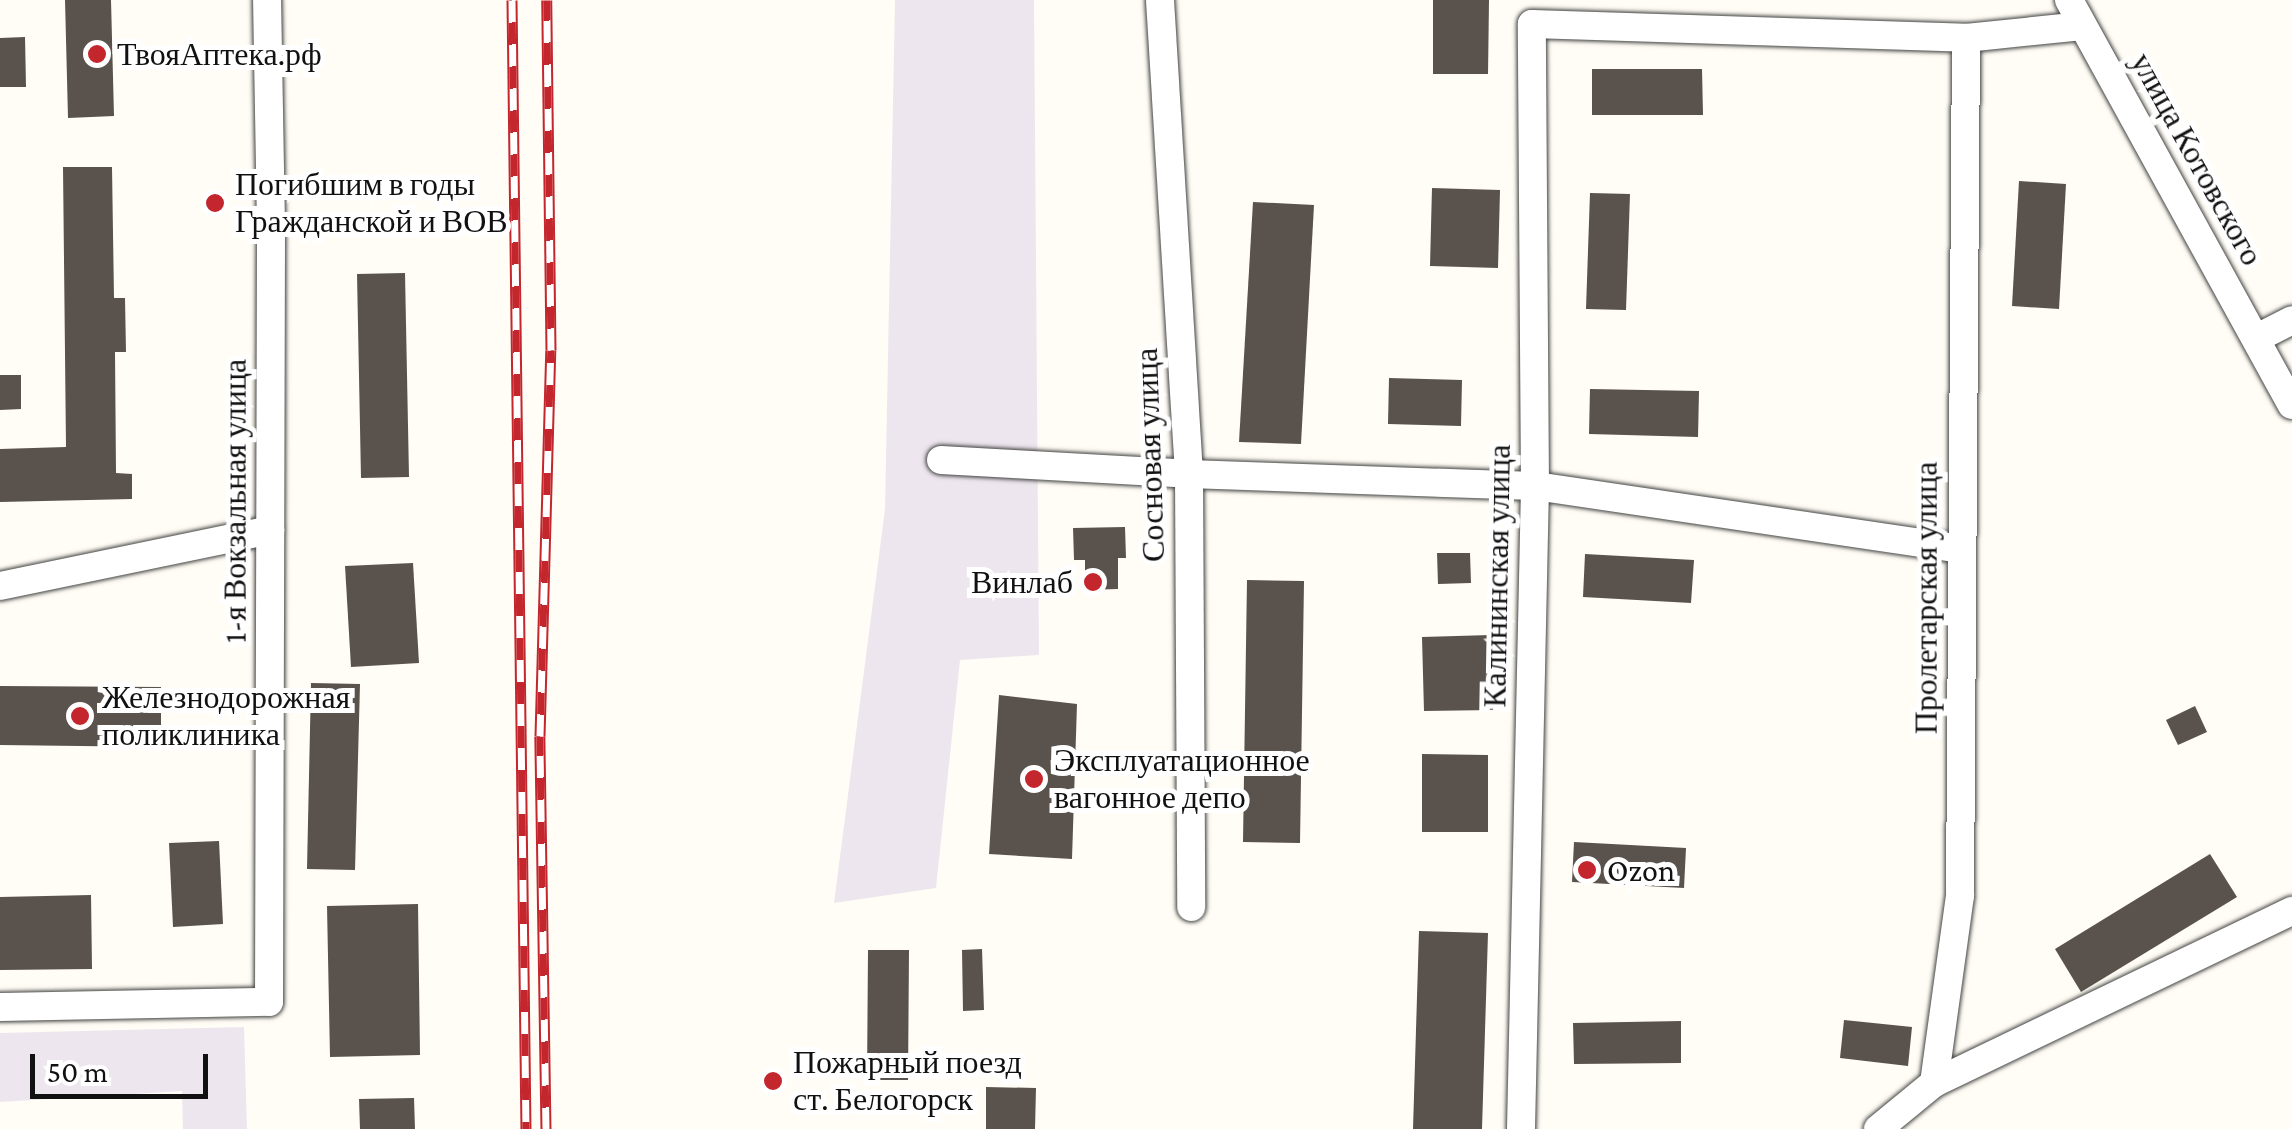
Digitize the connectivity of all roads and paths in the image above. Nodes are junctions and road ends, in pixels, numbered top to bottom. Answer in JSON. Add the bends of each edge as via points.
{"nodes":[{"id":1,"x":267,"y":0,"type":"edge"},
{"id":2,"x":1160,"y":0,"type":"edge"},
{"id":3,"x":2069,"y":0,"type":"edge"},
{"id":4,"x":2082,"y":26,"type":"junction"},
{"id":5,"x":1966,"y":38,"type":"junction"},
{"id":6,"x":2292,"y":320,"type":"edge"},
{"id":7,"x":2257,"y":338,"type":"junction"},
{"id":8,"x":2292,"y":404,"type":"edge"},
{"id":9,"x":941,"y":460,"type":"dead end"},
{"id":10,"x":1189,"y":474,"type":"junction"},
{"id":11,"x":1535,"y":486,"type":"junction"},
{"id":12,"x":270,"y":530,"type":"junction"},
{"id":13,"x":1960,"y":549,"type":"junction"},
{"id":14,"x":0,"y":586,"type":"edge"},
{"id":15,"x":1191,"y":907,"type":"dead end"},
{"id":16,"x":2292,"y":911,"type":"edge"},
{"id":17,"x":0,"y":1007,"type":"edge"},
{"id":18,"x":1934,"y":1083,"type":"junction"},
{"id":19,"x":1521,"y":1129,"type":"edge"},
{"id":20,"x":1878,"y":1129,"type":"edge"}],
"edges":[{"from":1,"to":12,"type":"street","name":"1-я Вокзальная улица"},
{"from":2,"to":10,"type":"street","name":"Сосновая улица"},
{"from":3,"to":4,"type":"street","name":"улица Котовского"},
{"from":4,"to":5,"type":"street"},
{"from":4,"to":7,"type":"street","name":"улица Котовского"},
{"from":5,"to":11,"type":"street","name":"Калининская улица","via":[[1532,24]]},
{"from":5,"to":13,"type":"street","name":"Пролетарская улица"},
{"from":6,"to":7,"type":"street"},
{"from":7,"to":8,"type":"street","name":"улица Котовского"},
{"from":9,"to":10,"type":"street"},
{"from":10,"to":11,"type":"street"},
{"from":10,"to":15,"type":"street","name":"Сосновая улица"},
{"from":11,"to":13,"type":"street"},
{"from":11,"to":19,"type":"street","name":"Калининская улица"},
{"from":12,"to":14,"type":"street"},
{"from":12,"to":17,"type":"street","name":"1-я Вокзальная улица","via":[[269,1002]]},
{"from":13,"to":18,"type":"street","name":"Пролетарская улица","via":[[1960,896]]},
{"from":16,"to":18,"type":"street"},
{"from":18,"to":20,"type":"street"}]}
